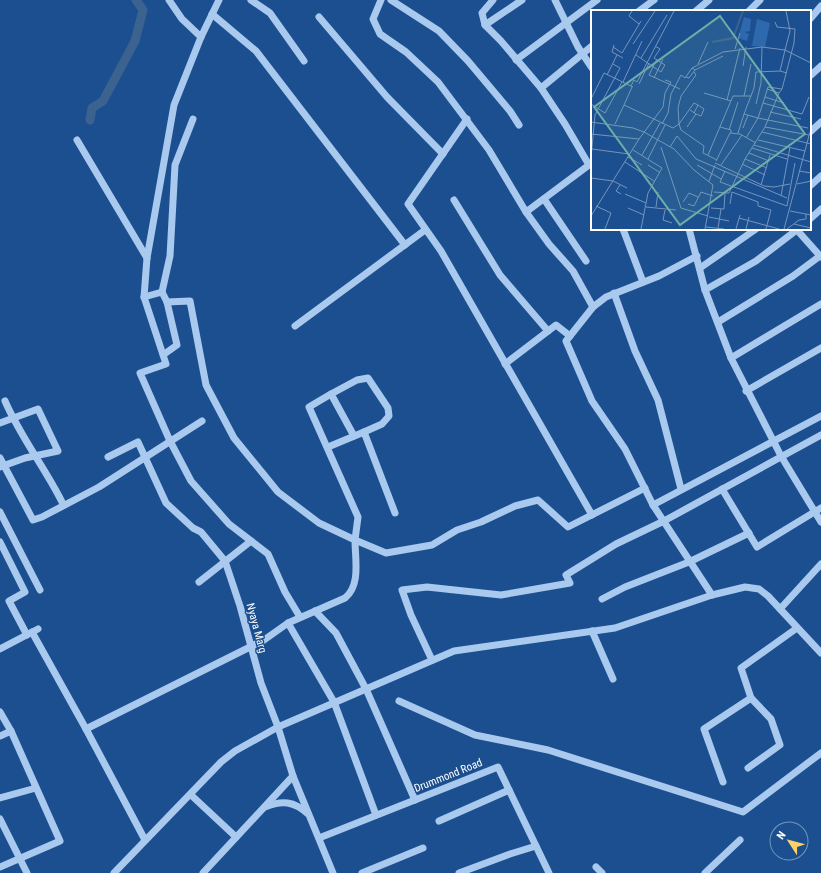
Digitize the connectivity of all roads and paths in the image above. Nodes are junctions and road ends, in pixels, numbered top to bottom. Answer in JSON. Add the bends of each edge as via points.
{"nodes":[{"id":1,"x":169,"y":0,"type":"edge"},
{"id":2,"x":219,"y":0,"type":"edge"},
{"id":3,"x":251,"y":0,"type":"edge"},
{"id":4,"x":381,"y":0,"type":"edge"},
{"id":5,"x":391,"y":0,"type":"edge"},
{"id":6,"x":493,"y":0,"type":"edge"},
{"id":7,"x":522,"y":0,"type":"edge"},
{"id":8,"x":555,"y":0,"type":"edge"},
{"id":9,"x":597,"y":0,"type":"edge"},
{"id":10,"x":654,"y":0,"type":"edge"},
{"id":11,"x":709,"y":0,"type":"edge"},
{"id":12,"x":760,"y":0,"type":"edge"},
{"id":13,"x":821,"y":6,"type":"edge"},
{"id":14,"x":640,"y":10,"type":"edge"},
{"id":15,"x":697,"y":10,"type":"edge"},
{"id":16,"x":750,"y":10,"type":"edge"},
{"id":17,"x":212,"y":14,"type":"junction"},
{"id":18,"x":319,"y":17,"type":"dead end"},
{"id":19,"x":811,"y":18,"type":"edge"},
{"id":20,"x":566,"y":22,"type":"junction"},
{"id":21,"x":485,"y":25,"type":"junction"},
{"id":22,"x":201,"y":37,"type":"junction"},
{"id":23,"x":591,"y":47,"type":"edge"},
{"id":24,"x":582,"y":53,"type":"junction"},
{"id":25,"x":516,"y":60,"type":"junction"},
{"id":26,"x":304,"y":61,"type":"dead end"},
{"id":27,"x":591,"y":66,"type":"edge"},
{"id":28,"x":821,"y":66,"type":"edge"},
{"id":29,"x":811,"y":75,"type":"edge"},
{"id":30,"x":541,"y":88,"type":"junction"},
{"id":31,"x":193,"y":119,"type":"dead end"},
{"id":32,"x":467,"y":119,"type":"junction"},
{"id":33,"x":821,"y":122,"type":"edge"},
{"id":34,"x":519,"y":125,"type":"dead end"},
{"id":35,"x":811,"y":131,"type":"edge"},
{"id":36,"x":77,"y":140,"type":"dead end"},
{"id":37,"x":443,"y":154,"type":"junction"},
{"id":38,"x":591,"y":165,"type":"edge"},
{"id":39,"x":821,"y":176,"type":"edge"},
{"id":40,"x":811,"y":185,"type":"edge"},
{"id":41,"x":544,"y":199,"type":"junction"},
{"id":42,"x":454,"y":200,"type":"dead end"},
{"id":43,"x":821,"y":209,"type":"edge"},
{"id":44,"x":526,"y":212,"type":"junction"},
{"id":45,"x":811,"y":218,"type":"edge"},
{"id":46,"x":425,"y":230,"type":"junction"},
{"id":47,"x":623,"y":230,"type":"edge"},
{"id":48,"x":692,"y":230,"type":"edge"},
{"id":49,"x":755,"y":230,"type":"edge"},
{"id":50,"x":797,"y":230,"type":"edge"},
{"id":51,"x":799,"y":230,"type":"edge"},
{"id":52,"x":405,"y":245,"type":"junction"},
{"id":53,"x":697,"y":256,"type":"junction"},
{"id":54,"x":820,"y":257,"type":"edge"},
{"id":55,"x":147,"y":258,"type":"junction"},
{"id":56,"x":586,"y":261,"type":"dead end"},
{"id":57,"x":700,"y":268,"type":"junction"},
{"id":58,"x":643,"y":282,"type":"junction"},
{"id":59,"x":705,"y":290,"type":"junction"},
{"id":60,"x":162,"y":292,"type":"junction"},
{"id":61,"x":614,"y":293,"type":"junction"},
{"id":62,"x":144,"y":297,"type":"junction"},
{"id":63,"x":167,"y":302,"type":"junction"},
{"id":64,"x":821,"y":304,"type":"edge"},
{"id":65,"x":593,"y":307,"type":"junction"},
{"id":66,"x":718,"y":322,"type":"junction"},
{"id":67,"x":296,"y":326,"type":"dead end"},
{"id":68,"x":548,"y":331,"type":"junction"},
{"id":69,"x":570,"y":336,"type":"junction"},
{"id":70,"x":821,"y":348,"type":"edge"},
{"id":71,"x":163,"y":355,"type":"junction"},
{"id":72,"x":731,"y":358,"type":"junction"},
{"id":73,"x":505,"y":364,"type":"junction"},
{"id":74,"x":746,"y":391,"type":"junction"},
{"id":75,"x":330,"y":394,"type":"junction"},
{"id":76,"x":5,"y":401,"type":"dead end"},
{"id":77,"x":821,"y":416,"type":"edge"},
{"id":78,"x":12,"y":418,"type":"junction"},
{"id":79,"x":202,"y":421,"type":"dead end"},
{"id":80,"x":0,"y":423,"type":"edge"},
{"id":81,"x":364,"y":432,"type":"junction"},
{"id":82,"x":821,"y":435,"type":"edge"},
{"id":83,"x":354,"y":436,"type":"junction"},
{"id":84,"x":774,"y":440,"type":"junction"},
{"id":85,"x":170,"y":441,"type":"junction"},
{"id":86,"x":328,"y":447,"type":"junction"},
{"id":87,"x":781,"y":456,"type":"junction"},
{"id":88,"x":36,"y":457,"type":"junction"},
{"id":89,"x":108,"y":457,"type":"dead end"},
{"id":90,"x":0,"y":458,"type":"edge"},
{"id":91,"x":145,"y":459,"type":"junction"},
{"id":92,"x":1,"y":466,"type":"edge"},
{"id":93,"x":645,"y":488,"type":"junction"},
{"id":94,"x":722,"y":489,"type":"junction"},
{"id":95,"x":681,"y":490,"type":"junction"},
{"id":96,"x":64,"y":504,"type":"junction"},
{"id":97,"x":653,"y":505,"type":"junction"},
{"id":98,"x":821,"y":508,"type":"edge"},
{"id":99,"x":0,"y":512,"type":"edge"},
{"id":100,"x":814,"y":512,"type":"junction"},
{"id":101,"x":395,"y":513,"type":"dead end"},
{"id":102,"x":592,"y":515,"type":"junction"},
{"id":103,"x":664,"y":521,"type":"junction"},
{"id":104,"x":821,"y":522,"type":"edge"},
{"id":105,"x":749,"y":533,"type":"junction"},
{"id":106,"x":355,"y":540,"type":"junction"},
{"id":107,"x":251,"y":541,"type":"junction"},
{"id":108,"x":0,"y":542,"type":"edge"},
{"id":109,"x":225,"y":561,"type":"junction"},
{"id":110,"x":689,"y":562,"type":"junction"},
{"id":111,"x":821,"y":564,"type":"edge"},
{"id":112,"x":199,"y":582,"type":"dead end"},
{"id":113,"x":40,"y":590,"type":"dead end"},
{"id":114,"x":712,"y":595,"type":"junction"},
{"id":115,"x":602,"y":599,"type":"dead end"},
{"id":116,"x":780,"y":609,"type":"junction"},
{"id":117,"x":315,"y":611,"type":"junction"},
{"id":118,"x":300,"y":617,"type":"junction"},
{"id":119,"x":288,"y":623,"type":"junction"},
{"id":120,"x":797,"y":628,"type":"junction"},
{"id":121,"x":592,"y":631,"type":"junction"},
{"id":122,"x":32,"y":632,"type":"junction"},
{"id":123,"x":250,"y":646,"type":"junction"},
{"id":124,"x":0,"y":649,"type":"edge"},
{"id":125,"x":821,"y":654,"type":"edge"},
{"id":126,"x":432,"y":660,"type":"junction"},
{"id":127,"x":613,"y":679,"type":"dead end"},
{"id":128,"x":366,"y":689,"type":"junction"},
{"id":129,"x":751,"y":698,"type":"junction"},
{"id":130,"x":399,"y":701,"type":"dead end"},
{"id":131,"x":334,"y":702,"type":"junction"},
{"id":132,"x":0,"y":712,"type":"edge"},
{"id":133,"x":278,"y":727,"type":"junction"},
{"id":134,"x":86,"y":729,"type":"junction"},
{"id":135,"x":11,"y":731,"type":"junction"},
{"id":136,"x":0,"y":736,"type":"edge"},
{"id":137,"x":821,"y":753,"type":"edge"},
{"id":138,"x":748,"y":768,"type":"dead end"},
{"id":139,"x":293,"y":776,"type":"junction"},
{"id":140,"x":723,"y":782,"type":"dead end"},
{"id":141,"x":36,"y":788,"type":"junction"},
{"id":142,"x":509,"y":790,"type":"junction"},
{"id":143,"x":191,"y":795,"type":"junction"},
{"id":144,"x":0,"y":798,"type":"edge"},
{"id":145,"x":415,"y":800,"type":"junction"},
{"id":146,"x":263,"y":808,"type":"junction"},
{"id":147,"x":376,"y":815,"type":"junction"},
{"id":148,"x":310,"y":816,"type":"junction"},
{"id":149,"x":0,"y":819,"type":"edge"},
{"id":150,"x":439,"y":821,"type":"dead end"},
{"id":151,"x":236,"y":837,"type":"junction"},
{"id":152,"x":319,"y":838,"type":"junction"},
{"id":153,"x":145,"y":840,"type":"junction"},
{"id":154,"x":740,"y":840,"type":"dead end"},
{"id":155,"x":536,"y":846,"type":"junction"},
{"id":156,"x":423,"y":848,"type":"dead end"},
{"id":157,"x":19,"y":858,"type":"junction"},
{"id":158,"x":0,"y":867,"type":"edge"},
{"id":159,"x":596,"y":867,"type":"dead end"},
{"id":160,"x":332,"y":870,"type":"edge"},
{"id":161,"x":27,"y":873,"type":"edge"},
{"id":162,"x":114,"y":873,"type":"edge"},
{"id":163,"x":203,"y":873,"type":"edge"},
{"id":164,"x":325,"y":873,"type":"edge"},
{"id":165,"x":362,"y":873,"type":"edge"},
{"id":166,"x":459,"y":873,"type":"edge"},
{"id":167,"x":549,"y":873,"type":"edge"},
{"id":168,"x":602,"y":873,"type":"edge"},
{"id":169,"x":705,"y":873,"type":"edge"}],
"edges":[{"from":1,"to":22,"type":"street","via":[[182,19]]},
{"from":2,"to":17,"type":"street"},
{"from":3,"to":26,"type":"street","via":[[270,13]]},
{"from":4,"to":32,"type":"street","via":[[373,19],[380,34],[406,52],[438,82]]},
{"from":5,"to":34,"type":"street","via":[[439,31],[468,61]]},
{"from":6,"to":21,"type":"street","via":[[482,13]]},
{"from":7,"to":21,"type":"street"},
{"from":8,"to":20,"type":"street"},
{"from":9,"to":20,"type":"street"},
{"from":10,"to":14,"type":"street"},
{"from":11,"to":15,"type":"street"},
{"from":12,"to":16,"type":"street"},
{"from":13,"to":19,"type":"street"},
{"from":17,"to":22,"type":"street"},
{"from":17,"to":52,"type":"street","via":[[256,51]]},
{"from":18,"to":37,"type":"street","via":[[387,97]]},
{"from":20,"to":24,"type":"street"},
{"from":20,"to":25,"type":"street"},
{"from":21,"to":25,"type":"street"},
{"from":22,"to":55,"type":"street","via":[[174,105]]},
{"from":23,"to":24,"type":"street"},
{"from":24,"to":27,"type":"street"},
{"from":24,"to":30,"type":"street"},
{"from":25,"to":30,"type":"street"},
{"from":28,"to":29,"type":"street"},
{"from":30,"to":38,"type":"street"},
{"from":31,"to":60,"type":"street","via":[[176,165],[170,256]]},
{"from":32,"to":37,"type":"street"},
{"from":32,"to":44,"type":"street"},
{"from":33,"to":35,"type":"street"},
{"from":36,"to":55,"type":"street"},
{"from":37,"to":46,"type":"street","via":[[408,204]]},
{"from":38,"to":41,"type":"street"},
{"from":39,"to":40,"type":"street"},
{"from":41,"to":44,"type":"street"},
{"from":41,"to":56,"type":"street"},
{"from":42,"to":68,"type":"street","via":[[500,275]]},
{"from":43,"to":45,"type":"street"},
{"from":44,"to":65,"type":"street","via":[[573,271]]},
{"from":46,"to":52,"type":"street"},
{"from":46,"to":73,"type":"street","via":[[441,251]]},
{"from":47,"to":58,"type":"street"},
{"from":48,"to":53,"type":"street"},
{"from":49,"to":57,"type":"street"},
{"from":50,"to":59,"type":"street","via":[[756,261]]},
{"from":51,"to":54,"type":"street"},
{"from":52,"to":67,"type":"street"},
{"from":53,"to":57,"type":"street"},
{"from":53,"to":58,"type":"street"},
{"from":54,"to":66,"type":"street"},
{"from":55,"to":62,"type":"street"},
{"from":57,"to":59,"type":"street"},
{"from":58,"to":61,"type":"street"},
{"from":59,"to":66,"type":"street"},
{"from":60,"to":62,"type":"street"},
{"from":60,"to":63,"type":"street"},
{"from":61,"to":65,"type":"street"},
{"from":61,"to":95,"type":"street","via":[[635,351],[658,400]]},
{"from":62,"to":71,"type":"street"},
{"from":63,"to":71,"type":"street","via":[[177,345]]},
{"from":63,"to":106,"type":"street","via":[[190,301],[206,385],[234,438],[278,492],[318,523]]},
{"from":64,"to":72,"type":"street"},
{"from":65,"to":69,"type":"street"},
{"from":66,"to":72,"type":"street"},
{"from":68,"to":69,"type":"street","via":[[556,325]]},
{"from":68,"to":73,"type":"street"},
{"from":69,"to":93,"type":"street","via":[[566,341],[567,346],[592,401],[625,449]]},
{"from":70,"to":74,"type":"street"},
{"from":71,"to":85,"type":"street","via":[[166,364],[140,373]]},
{"from":72,"to":74,"type":"street"},
{"from":73,"to":102,"type":"street"},
{"from":74,"to":84,"type":"street"},
{"from":75,"to":81,"type":"street","via":[[357,380],[368,378],[388,408],[389,416],[382,424]]},
{"from":75,"to":83,"type":"street"},
{"from":75,"to":86,"type":"street","via":[[309,407]]},
{"from":76,"to":78,"type":"street"},
{"from":77,"to":84,"type":"street"},
{"from":78,"to":80,"type":"street"},
{"from":78,"to":88,"type":"street"},
{"from":78,"to":88,"type":"street","via":[[38,409],[58,451]]},
{"from":79,"to":85,"type":"street"},
{"from":81,"to":83,"type":"street"},
{"from":81,"to":101,"type":"street"},
{"from":82,"to":87,"type":"street"},
{"from":83,"to":86,"type":"street"},
{"from":84,"to":87,"type":"street"},
{"from":84,"to":95,"type":"street"},
{"from":85,"to":91,"type":"street"},
{"from":85,"to":107,"type":"street","via":[[191,481],[229,524]]},
{"from":86,"to":106,"type":"street","via":[[358,517]]},
{"from":87,"to":94,"type":"street"},
{"from":87,"to":100,"type":"street"},
{"from":88,"to":92,"type":"street"},
{"from":88,"to":96,"type":"street"},
{"from":89,"to":91,"type":"street","name":"Nyaya Marg","via":[[138,442]]},
{"from":90,"to":92,"type":"street"},
{"from":91,"to":96,"type":"street","via":[[99,487]]},
{"from":91,"to":109,"type":"street","name":"Nyaya Marg","via":[[166,503],[193,528],[201,532]]},
{"from":92,"to":96,"type":"street","via":[[33,520]]},
{"from":93,"to":97,"type":"street"},
{"from":93,"to":102,"type":"street"},
{"from":94,"to":103,"type":"street"},
{"from":94,"to":105,"type":"street"},
{"from":95,"to":97,"type":"street"},
{"from":97,"to":103,"type":"street"},
{"from":98,"to":100,"type":"street"},
{"from":99,"to":113,"type":"street"},
{"from":100,"to":104,"type":"street"},
{"from":100,"to":105,"type":"street","via":[[757,547]]},
{"from":102,"to":106,"type":"street","via":[[568,527],[538,500],[516,506],[457,530],[432,544],[386,553]]},
{"from":103,"to":110,"type":"street"},
{"from":103,"to":126,"type":"street","via":[[616,544],[566,575],[570,583],[501,595],[427,587],[402,590]]},
{"from":105,"to":110,"type":"street"},
{"from":106,"to":117,"type":"street","via":[[355,584],[351,593]]},
{"from":107,"to":109,"type":"street"},
{"from":107,"to":118,"type":"street","via":[[268,554],[285,592]]},
{"from":108,"to":122,"type":"street","via":[[26,592],[9,601]]},
{"from":109,"to":112,"type":"street"},
{"from":109,"to":123,"type":"street","name":"Nyaya Marg"},
{"from":110,"to":114,"type":"street"},
{"from":110,"to":115,"type":"street","via":[[625,587]]},
{"from":111,"to":116,"type":"street"},
{"from":114,"to":116,"type":"street","via":[[745,587],[759,590]]},
{"from":114,"to":121,"type":"street","via":[[615,628]]},
{"from":116,"to":120,"type":"street"},
{"from":117,"to":118,"type":"street"},
{"from":117,"to":128,"type":"street","via":[[336,633]]},
{"from":118,"to":119,"type":"street"},
{"from":119,"to":123,"type":"street","via":[[264,640]]},
{"from":119,"to":131,"type":"street"},
{"from":120,"to":125,"type":"street"},
{"from":120,"to":129,"type":"street","via":[[741,668]]},
{"from":121,"to":126,"type":"street","via":[[454,650]]},
{"from":121,"to":127,"type":"street"},
{"from":122,"to":124,"type":"street"},
{"from":122,"to":134,"type":"street"},
{"from":123,"to":133,"type":"street","name":"Nyaya Marg"},
{"from":123,"to":134,"type":"street"},
{"from":126,"to":128,"type":"street"},
{"from":128,"to":131,"type":"street"},
{"from":128,"to":145,"type":"street"},
{"from":129,"to":138,"type":"street","via":[[772,719],[780,745]]},
{"from":129,"to":140,"type":"street","via":[[704,729]]},
{"from":130,"to":137,"type":"street","via":[[475,735],[548,750],[743,812]]},
{"from":131,"to":133,"type":"street"},
{"from":131,"to":147,"type":"street"},
{"from":132,"to":135,"type":"street"},
{"from":133,"to":139,"type":"street","name":"Nyaya Marg"},
{"from":133,"to":143,"type":"street","via":[[235,751],[221,762]]},
{"from":134,"to":153,"type":"street"},
{"from":135,"to":136,"type":"street"},
{"from":135,"to":141,"type":"street"},
{"from":139,"to":146,"type":"street"},
{"from":139,"to":148,"type":"street","name":"Nyaya Marg"},
{"from":141,"to":144,"type":"street"},
{"from":141,"to":157,"type":"street","via":[[60,841]]},
{"from":142,"to":145,"type":"street","name":"Drummond Road","via":[[498,767]]},
{"from":142,"to":150,"type":"street"},
{"from":142,"to":155,"type":"street","name":"Drummond Road"},
{"from":143,"to":151,"type":"street"},
{"from":143,"to":153,"type":"street"},
{"from":145,"to":147,"type":"street","name":"Drummond Road"},
{"from":146,"to":148,"type":"street","via":[[287,802]]},
{"from":146,"to":151,"type":"street"},
{"from":147,"to":152,"type":"street","name":"Drummond Road"},
{"from":148,"to":152,"type":"street","name":"Nyaya Marg"},
{"from":149,"to":157,"type":"street"},
{"from":151,"to":163,"type":"street"},
{"from":152,"to":160,"type":"street","name":"Nyaya Marg"},
{"from":153,"to":162,"type":"street"},
{"from":154,"to":169,"type":"street"},
{"from":155,"to":166,"type":"street"},
{"from":155,"to":167,"type":"street","name":"Drummond Road"},
{"from":156,"to":165,"type":"street"},
{"from":157,"to":158,"type":"street"},
{"from":157,"to":161,"type":"street"},
{"from":159,"to":168,"type":"street"},
{"from":160,"to":164,"type":"street"}]}
